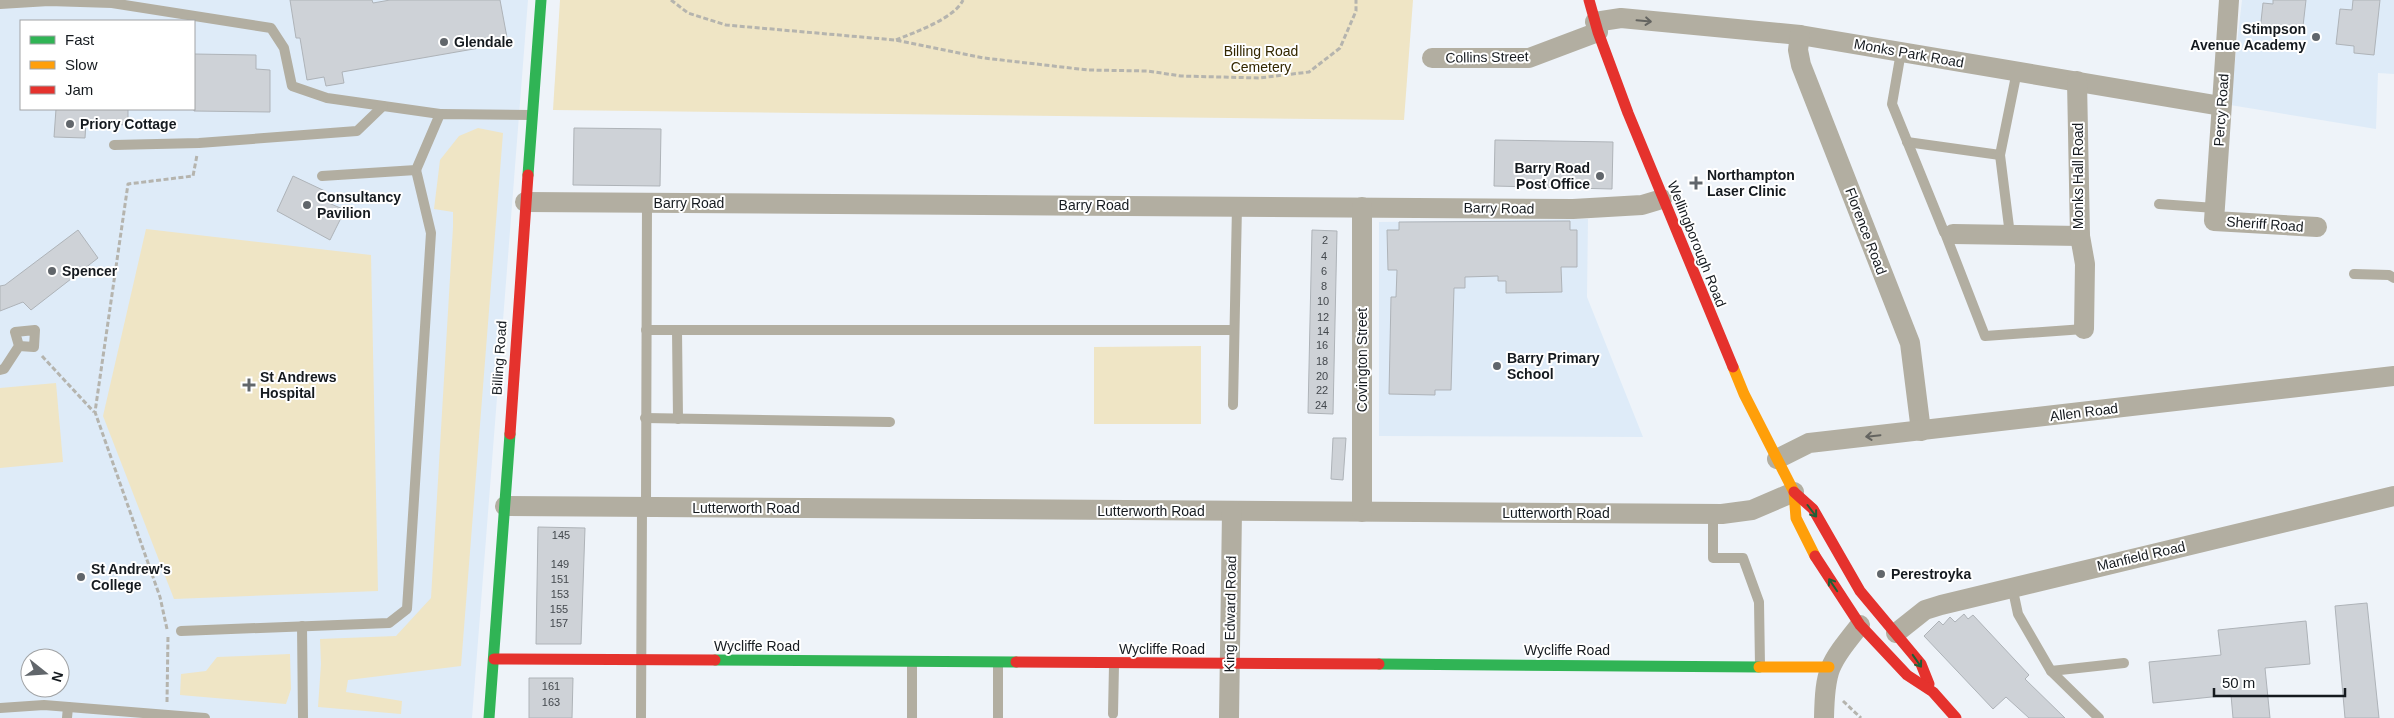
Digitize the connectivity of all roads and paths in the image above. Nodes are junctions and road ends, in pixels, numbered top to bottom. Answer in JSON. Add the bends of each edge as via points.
{"nodes":[{"id":1,"x":541,"y":0,"type":"edge"},
{"id":2,"x":671,"y":0,"type":"edge"},
{"id":3,"x":963,"y":0,"type":"edge"},
{"id":4,"x":1356,"y":0,"type":"edge"},
{"id":5,"x":1589,"y":0,"type":"edge"},
{"id":6,"x":2229,"y":0,"type":"edge"},
{"id":7,"x":0,"y":4,"type":"edge"},
{"id":8,"x":148,"y":4,"type":"edge"},
{"id":9,"x":1597,"y":27,"type":"junction"},
{"id":10,"x":1800,"y":35,"type":"junction"},
{"id":11,"x":895,"y":40,"type":"junction"},
{"id":12,"x":1901,"y":52,"type":"junction"},
{"id":13,"x":1432,"y":58,"type":"dead end"},
{"id":14,"x":2017,"y":71,"type":"junction"},
{"id":15,"x":2077,"y":81,"type":"junction"},
{"id":16,"x":383,"y":106,"type":"junction"},
{"id":17,"x":2221,"y":106,"type":"junction"},
{"id":18,"x":440,"y":114,"type":"junction"},
{"id":19,"x":532,"y":115,"type":"junction"},
{"id":20,"x":1907,"y":142,"type":"junction"},
{"id":21,"x":199,"y":143,"type":"junction"},
{"id":22,"x":114,"y":145,"type":"dead end"},
{"id":23,"x":2000,"y":155,"type":"junction"},
{"id":24,"x":416,"y":170,"type":"junction"},
{"id":25,"x":322,"y":176,"type":"dead end"},
{"id":26,"x":1662,"y":199,"type":"junction"},
{"id":27,"x":525,"y":202,"type":"junction"},
{"id":28,"x":647,"y":203,"type":"junction"},
{"id":29,"x":2159,"y":204,"type":"dead end"},
{"id":30,"x":1237,"y":206,"type":"junction"},
{"id":31,"x":1362,"y":207,"type":"junction"},
{"id":32,"x":2215,"y":214,"type":"junction"},
{"id":33,"x":2317,"y":227,"type":"dead end"},
{"id":34,"x":1949,"y":233,"type":"junction"},
{"id":35,"x":2010,"y":235,"type":"junction"},
{"id":36,"x":2080,"y":236,"type":"junction"},
{"id":37,"x":2354,"y":274,"type":"dead end"},
{"id":38,"x":2394,"y":278,"type":"edge"},
{"id":39,"x":2084,"y":328,"type":"joint"},
{"id":40,"x":646,"y":330,"type":"junction"},
{"id":41,"x":677,"y":330,"type":"junction"},
{"id":42,"x":1234,"y":330,"type":"junction"},
{"id":43,"x":18,"y":346,"type":"junction"},
{"id":44,"x":34,"y":348,"type":"junction"},
{"id":45,"x":0,"y":370,"type":"edge"},
{"id":46,"x":2394,"y":376,"type":"edge"},
{"id":47,"x":1233,"y":405,"type":"dead end"},
{"id":48,"x":95,"y":412,"type":"junction"},
{"id":49,"x":645,"y":418,"type":"junction"},
{"id":50,"x":678,"y":419,"type":"junction"},
{"id":51,"x":890,"y":422,"type":"dead end"},
{"id":52,"x":1921,"y":431,"type":"junction"},
{"id":53,"x":1777,"y":459,"type":"junction"},
{"id":54,"x":1794,"y":492,"type":"junction"},
{"id":55,"x":2394,"y":496,"type":"edge"},
{"id":56,"x":505,"y":506,"type":"junction"},
{"id":57,"x":644,"y":507,"type":"junction"},
{"id":58,"x":1232,"y":511,"type":"junction"},
{"id":59,"x":1362,"y":512,"type":"junction"},
{"id":60,"x":1713,"y":514,"type":"junction"},
{"id":61,"x":2012,"y":586,"type":"junction"},
{"id":62,"x":1860,"y":591,"type":"junction"},
{"id":63,"x":1860,"y":625,"type":"junction"},
{"id":64,"x":302,"y":626,"type":"junction"},
{"id":65,"x":181,"y":631,"type":"dead end"},
{"id":66,"x":1896,"y":632,"type":"junction"},
{"id":67,"x":494,"y":659,"type":"junction"},
{"id":68,"x":642,"y":660,"type":"junction"},
{"id":69,"x":912,"y":662,"type":"junction"},
{"id":70,"x":998,"y":663,"type":"junction"},
{"id":71,"x":2124,"y":663,"type":"dead end"},
{"id":72,"x":1114,"y":664,"type":"junction"},
{"id":73,"x":1230,"y":664,"type":"junction"},
{"id":74,"x":1760,"y":667,"type":"junction"},
{"id":75,"x":1829,"y":667,"type":"junction"},
{"id":76,"x":2051,"y":671,"type":"junction"},
{"id":77,"x":1933,"y":692,"type":"junction"},
{"id":78,"x":1843,"y":701,"type":"dead end"},
{"id":79,"x":68,"y":707,"type":"junction"},
{"id":80,"x":0,"y":708,"type":"edge"},
{"id":81,"x":1113,"y":714,"type":"dead end"},
{"id":82,"x":167,"y":715,"type":"junction"},
{"id":83,"x":67,"y":718,"type":"edge"},
{"id":84,"x":205,"y":718,"type":"edge"},
{"id":85,"x":304,"y":718,"type":"edge"},
{"id":86,"x":489,"y":718,"type":"edge"},
{"id":87,"x":641,"y":718,"type":"edge"},
{"id":88,"x":912,"y":718,"type":"edge"},
{"id":89,"x":998,"y":718,"type":"edge"},
{"id":90,"x":1229,"y":718,"type":"edge"},
{"id":91,"x":1824,"y":718,"type":"edge"},
{"id":92,"x":1860,"y":718,"type":"edge"},
{"id":93,"x":1956,"y":718,"type":"edge"},
{"id":94,"x":2098,"y":718,"type":"edge"}],
"edges":[{"from":1,"to":19,"type":"street","name":"Billing Road"},
{"from":2,"to":11,"type":"path","via":[[688,13],[726,25]]},
{"from":3,"to":11,"type":"path","via":[[960,6],[936,23]]},
{"from":4,"to":11,"type":"path","via":[[1356,11],[1340,48],[1309,72],[1259,78],[1088,70],[984,58]]},
{"from":5,"to":9,"type":"street","name":"Wellingborough Road"},
{"from":6,"to":17,"type":"street","name":"Percy Road"},
{"from":7,"to":8,"type":"lane","via":[[49,1]]},
{"from":8,"to":16,"type":"lane","via":[[271,28],[284,48],[292,86],[327,98]]},
{"from":9,"to":10,"type":"street","name":"Monks Park Road","one_way":true,"via":[[1620,18]]},
{"from":9,"to":13,"type":"street","name":"Collins Street","via":[[1529,58]]},
{"from":9,"to":26,"type":"street","name":"Wellingborough Road"},
{"from":10,"to":12,"type":"street","name":"Monks Park Road"},
{"from":10,"to":52,"type":"street","name":"Florence Road","via":[[1798,50],[1801,64],[1910,343]]},
{"from":12,"to":14,"type":"street","name":"Monks Park Road"},
{"from":12,"to":20,"type":"lane","via":[[1892,104]]},
{"from":14,"to":15,"type":"street","name":"Monks Park Road"},
{"from":14,"to":23,"type":"lane"},
{"from":15,"to":17,"type":"street","name":"Monks Park Road"},
{"from":15,"to":36,"type":"street","name":"Monks Hall Road"},
{"from":16,"to":18,"type":"lane"},
{"from":16,"to":21,"type":"lane","via":[[357,131]]},
{"from":17,"to":32,"type":"street","name":"Percy Road"},
{"from":18,"to":19,"type":"lane"},
{"from":18,"to":24,"type":"lane"},
{"from":19,"to":27,"type":"street","name":"Billing Road"},
{"from":20,"to":23,"type":"lane"},
{"from":20,"to":34,"type":"lane"},
{"from":21,"to":22,"type":"lane"},
{"from":21,"to":48,"type":"path","via":[[192,176],[128,184]]},
{"from":23,"to":35,"type":"lane"},
{"from":24,"to":25,"type":"lane"},
{"from":24,"to":64,"type":"lane","via":[[431,233],[407,608],[389,623]]},
{"from":26,"to":31,"type":"street","name":"Barry Road","via":[[1646,204],[1573,209]]},
{"from":26,"to":53,"type":"street","name":"Wellingborough Road","via":[[1744,394]]},
{"from":27,"to":28,"type":"street","name":"Barry Road"},
{"from":27,"to":56,"type":"street","name":"Billing Road"},
{"from":28,"to":30,"type":"street","name":"Barry Road"},
{"from":28,"to":40,"type":"lane"},
{"from":29,"to":32,"type":"lane"},
{"from":30,"to":31,"type":"street","name":"Barry Road"},
{"from":30,"to":42,"type":"lane"},
{"from":31,"to":59,"type":"street","name":"Covington Street"},
{"from":32,"to":33,"type":"street","name":"Sheriff Road"},
{"from":34,"to":35,"type":"street","name":"Monks Hall Road"},
{"from":34,"to":39,"type":"lane","via":[[1986,336]]},
{"from":35,"to":36,"type":"street","name":"Monks Hall Road"},
{"from":36,"to":39,"type":"street","via":[[2085,264]]},
{"from":37,"to":38,"type":"lane"},
{"from":40,"to":41,"type":"lane"},
{"from":40,"to":49,"type":"lane"},
{"from":41,"to":42,"type":"lane"},
{"from":41,"to":50,"type":"lane"},
{"from":42,"to":47,"type":"lane"},
{"from":43,"to":44,"type":"lane"},
{"from":43,"to":44,"type":"lane","via":[[15,332],[35,330]]},
{"from":43,"to":45,"type":"lane"},
{"from":44,"to":48,"type":"path"},
{"from":46,"to":52,"type":"street","name":"Allen Road"},
{"from":48,"to":82,"type":"path","via":[[162,606],[168,634]]},
{"from":49,"to":50,"type":"lane"},
{"from":49,"to":57,"type":"lane"},
{"from":50,"to":51,"type":"lane"},
{"from":52,"to":53,"type":"street","name":"Allen Road","one_way":true,"via":[[1808,443]]},
{"from":53,"to":54,"type":"street","name":"Wellingborough Road"},
{"from":54,"to":60,"type":"street","name":"Lutterworth Road","via":[[1752,510]]},
{"from":54,"to":62,"type":"street","name":"Wellingborough Road","one_way":true,"via":[[1813,509]]},
{"from":63,"to":54,"type":"street","name":"Wellingborough Road","one_way":true,"via":[[1805,538],[1796,518]]},
{"from":55,"to":61,"type":"street","name":"Manfield Road"},
{"from":56,"to":57,"type":"street","name":"Lutterworth Road"},
{"from":56,"to":67,"type":"street","name":"Billing Road"},
{"from":57,"to":58,"type":"street","name":"Lutterworth Road"},
{"from":57,"to":68,"type":"lane"},
{"from":58,"to":59,"type":"street","name":"Lutterworth Road"},
{"from":58,"to":73,"type":"street","name":"King Edward Road"},
{"from":59,"to":60,"type":"street","name":"Lutterworth Road"},
{"from":60,"to":74,"type":"lane","via":[[1713,558],[1743,558],[1759,602]]},
{"from":61,"to":66,"type":"street","name":"Manfield Road","via":[[1925,610]]},
{"from":61,"to":76,"type":"lane","via":[[2018,614]]},
{"from":62,"to":63,"type":"street","name":"Wellingborough Road","via":[[1863,615]]},
{"from":62,"to":66,"type":"street","name":"Wellingborough Road"},
{"from":63,"to":75,"type":"street"},
{"from":63,"to":77,"type":"street","name":"Wellingborough Road","via":[[1907,675]]},
{"from":64,"to":65,"type":"lane"},
{"from":64,"to":85,"type":"lane"},
{"from":66,"to":77,"type":"street","name":"Wellingborough Road","one_way":true,"via":[[1920,664]]},
{"from":67,"to":68,"type":"street","name":"Wycliffe Road"},
{"from":67,"to":86,"type":"street","name":"Billing Road"},
{"from":68,"to":69,"type":"street","name":"Wycliffe Road"},
{"from":68,"to":87,"type":"lane"},
{"from":69,"to":70,"type":"street","name":"Wycliffe Road"},
{"from":69,"to":88,"type":"lane"},
{"from":70,"to":72,"type":"street","name":"Wycliffe Road"},
{"from":70,"to":89,"type":"lane"},
{"from":71,"to":76,"type":"lane"},
{"from":72,"to":73,"type":"street","name":"Wycliffe Road"},
{"from":72,"to":81,"type":"lane"},
{"from":73,"to":74,"type":"street","name":"Wycliffe Road"},
{"from":73,"to":90,"type":"street","name":"King Edward Road"},
{"from":74,"to":75,"type":"street","name":"Wycliffe Road"},
{"from":75,"to":91,"type":"street","via":[[1824,687]]},
{"from":76,"to":94,"type":"lane"},
{"from":77,"to":93,"type":"street","name":"Wellingborough Road"},
{"from":78,"to":92,"type":"path"},
{"from":79,"to":80,"type":"lane","via":[[44,704]]},
{"from":79,"to":82,"type":"lane"},
{"from":79,"to":83,"type":"lane"},
{"from":82,"to":84,"type":"lane"}]}
